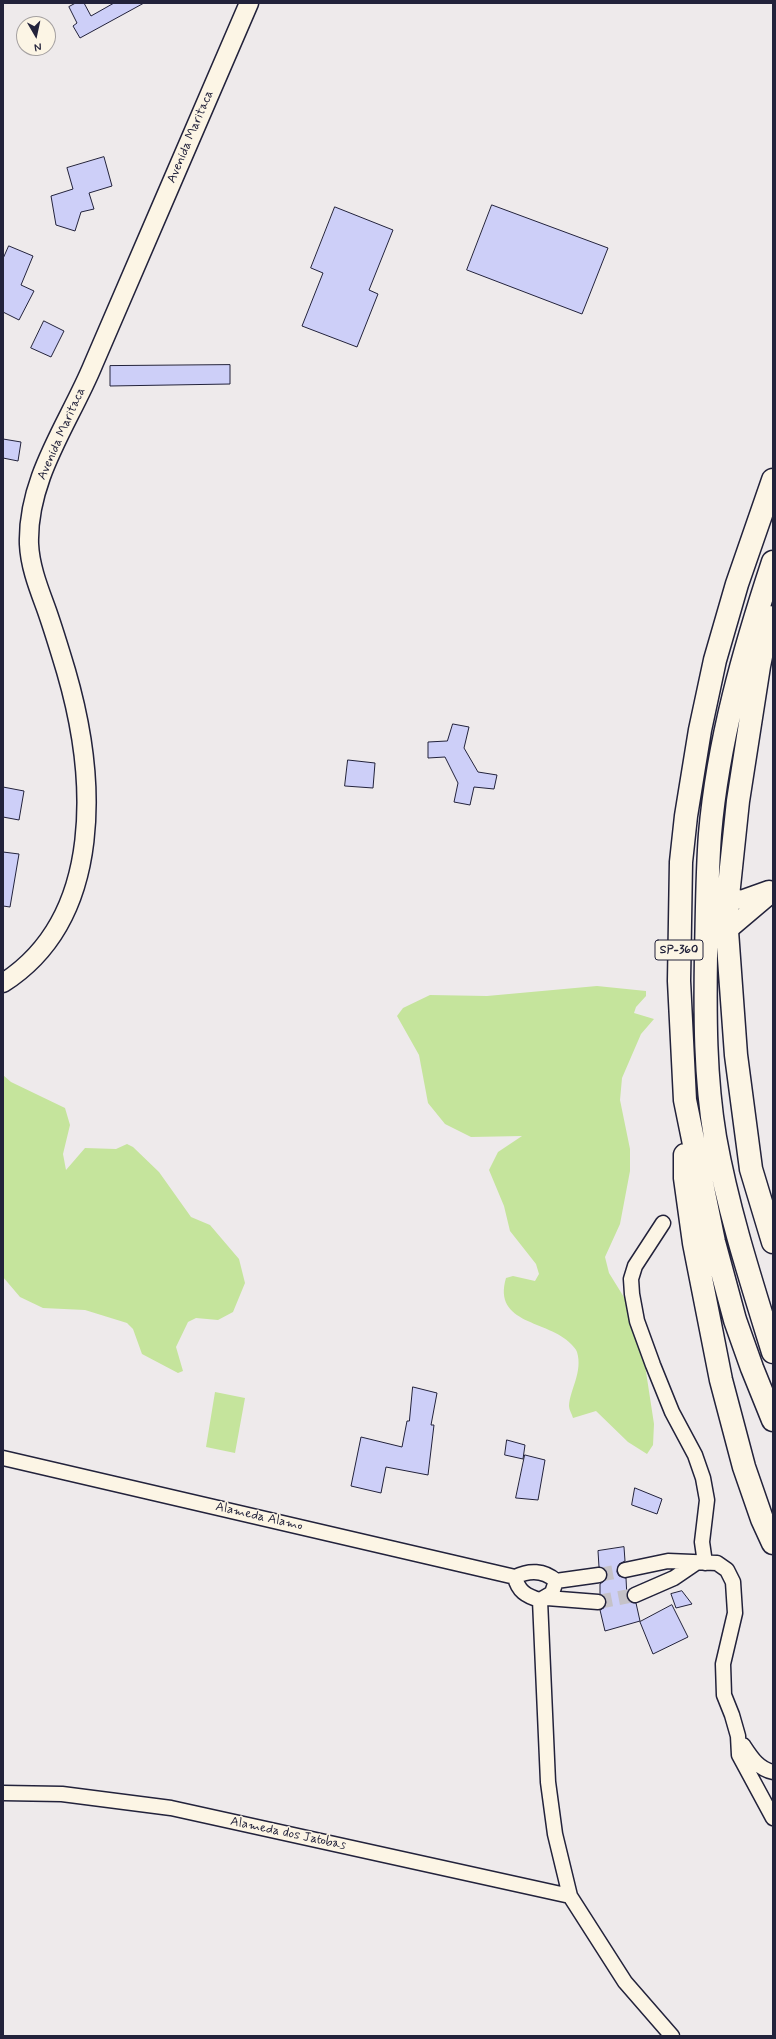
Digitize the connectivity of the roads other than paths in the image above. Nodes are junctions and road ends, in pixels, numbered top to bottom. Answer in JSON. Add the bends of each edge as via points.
{"nodes":[{"id":1,"x":249,"y":3,"type":"edge"},
{"id":2,"x":773,"y":480,"type":"edge"},
{"id":3,"x":773,"y":562,"type":"edge"},
{"id":4,"x":773,"y":598,"type":"edge"},
{"id":5,"x":773,"y":888,"type":"edge"},
{"id":6,"x":773,"y":892,"type":"edge"},
{"id":7,"x":728,"y":896,"type":"junction"},
{"id":8,"x":727,"y":931,"type":"junction"},
{"id":9,"x":3,"y":982,"type":"edge"},
{"id":10,"x":685,"y":1100,"type":"junction"},
{"id":11,"x":663,"y":1223,"type":"dead end"},
{"id":12,"x":773,"y":1242,"type":"edge"},
{"id":13,"x":773,"y":1352,"type":"edge"},
{"id":14,"x":773,"y":1420,"type":"edge"},
{"id":15,"x":3,"y":1458,"type":"edge"},
{"id":16,"x":773,"y":1543,"type":"edge"},
{"id":17,"x":700,"y":1563,"type":"junction"},
{"id":18,"x":625,"y":1570,"type":"tunnel mouth"},
{"id":19,"x":599,"y":1575,"type":"tunnel mouth"},
{"id":20,"x":515,"y":1577,"type":"junction"},
{"id":21,"x":556,"y":1581,"type":"junction"},
{"id":22,"x":634,"y":1595,"type":"tunnel mouth"},
{"id":23,"x":543,"y":1599,"type":"junction"},
{"id":24,"x":598,"y":1602,"type":"tunnel mouth"},
{"id":25,"x":738,"y":1736,"type":"junction"},
{"id":26,"x":773,"y":1772,"type":"edge"},
{"id":27,"x":3,"y":1794,"type":"edge"},
{"id":28,"x":773,"y":1818,"type":"edge"},
{"id":29,"x":570,"y":1896,"type":"junction"},
{"id":30,"x":672,"y":2036,"type":"edge"}],
"edges":[{"from":1,"to":9,"type":"street","name":"Avenida Maritaca","via":[[91,371],[46,464],[32,508],[29,545],[35,578],[67,674],[84,753],[87,828],[79,872],[61,921],[39,952]]},
{"from":2,"to":10,"type":"highway","number":"SP-360","via":[[737,584],[715,660],[686,816],[681,862],[679,981]]},
{"from":3,"to":13,"type":"highway","number":"SP-360","via":[[737,684],[720,764],[710,833],[705,993],[707,1066],[715,1135],[728,1201]]},
{"from":4,"to":7,"type":"highway","via":[[746,748]]},
{"from":5,"to":7,"type":"street","via":[[741,900]]},
{"from":6,"to":8,"type":"street"},
{"from":7,"to":8,"type":"highway"},
{"from":8,"to":12,"type":"highway","via":[[736,1055],[751,1169]]},
{"from":10,"to":14,"type":"highway","number":"SP-360","via":[[714,1242],[735,1320]]},
{"from":10,"to":16,"type":"highway","via":[[685,1178],[707,1313],[721,1380],[744,1467]]},
{"from":11,"to":17,"type":"street","via":[[635,1266],[630,1279],[637,1321],[653,1365],[703,1478],[707,1500]]},
{"from":15,"to":20,"type":"street","name":"Alameda Alamo"},
{"from":17,"to":18,"type":"street","via":[[668,1561]]},
{"from":17,"to":22,"type":"street","via":[[674,1578]]},
{"from":17,"to":25,"type":"street","via":[[717,1564],[727,1570],[733,1582],[736,1613],[723,1664],[724,1695]]},
{"from":19,"to":21,"type":"street"},
{"from":20,"to":21,"type":"street","name":"Alameda Alamo","via":[[532,1572],[551,1576]]},
{"from":20,"to":23,"type":"street","via":[[520,1590],[527,1596]]},
{"from":21,"to":23,"type":"street","via":[[555,1588]]},
{"from":23,"to":24,"type":"street"},
{"from":23,"to":29,"type":"street","via":[[548,1782],[555,1834]]},
{"from":25,"to":26,"type":"street","via":[[753,1761]]},
{"from":25,"to":28,"type":"street","via":[[739,1755]]},
{"from":27,"to":29,"type":"street","name":"Alameda dos Jatobas","via":[[62,1794],[171,1808]]},
{"from":29,"to":30,"type":"street","via":[[625,1982]]}]}
